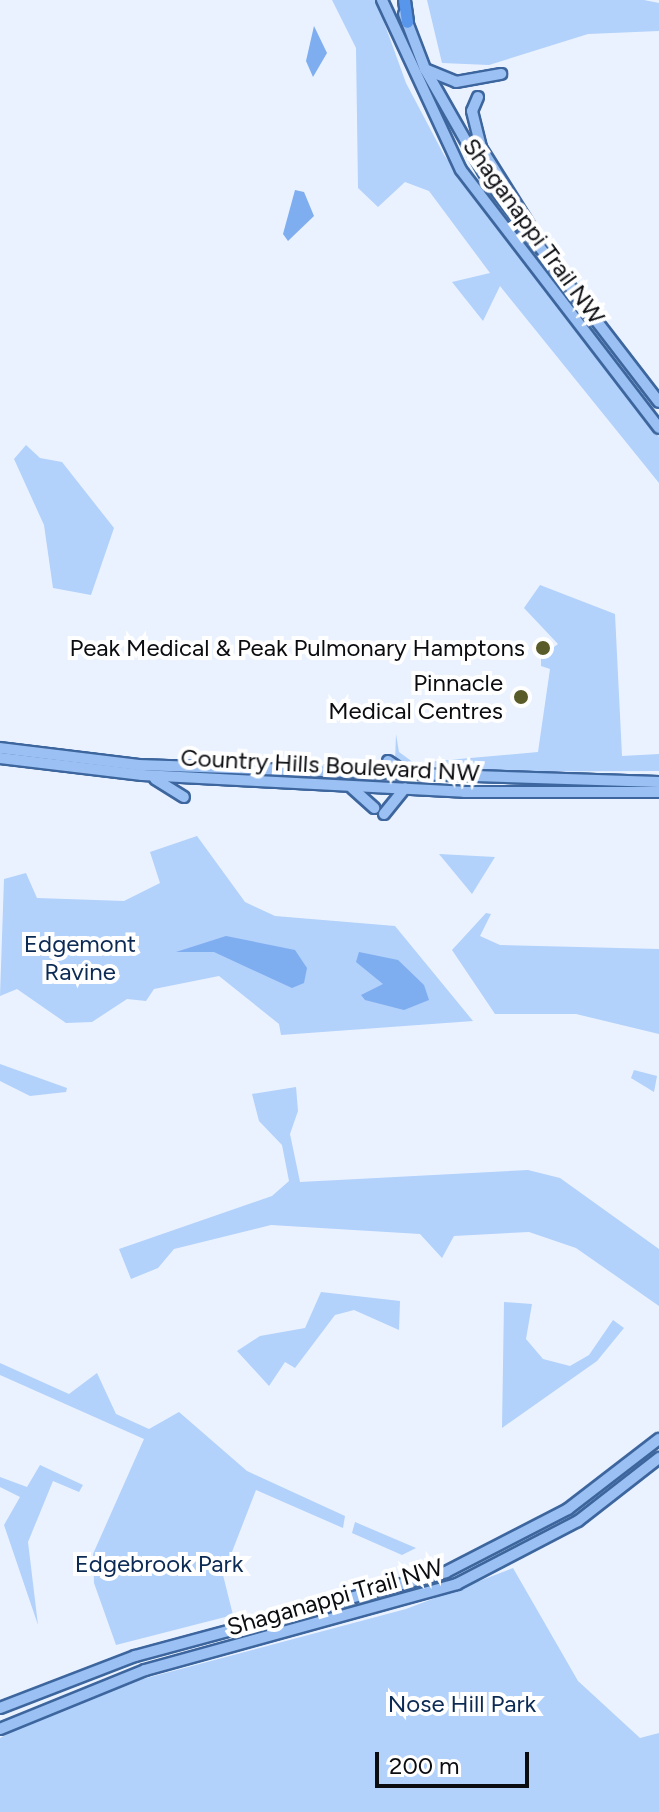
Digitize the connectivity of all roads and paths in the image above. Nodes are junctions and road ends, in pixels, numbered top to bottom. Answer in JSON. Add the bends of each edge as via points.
{"nodes":[{"id":1,"x":382,"y":0,"type":"edge"},
{"id":2,"x":402,"y":0,"type":"edge"},
{"id":3,"x":407,"y":22,"type":"joint"},
{"id":4,"x":425,"y":69,"type":"junction"},
{"id":5,"x":501,"y":74,"type":"dead end"},
{"id":6,"x":478,"y":97,"type":"dead end"},
{"id":7,"x":558,"y":273,"type":"junction"},
{"id":8,"x":659,"y":402,"type":"edge"},
{"id":9,"x":659,"y":428,"type":"edge"},
{"id":10,"x":0,"y":748,"type":"edge"},
{"id":11,"x":0,"y":758,"type":"edge"},
{"id":12,"x":388,"y":761,"type":"dead end"},
{"id":13,"x":142,"y":775,"type":"junction"},
{"id":14,"x":416,"y":779,"type":"junction"},
{"id":15,"x":659,"y":782,"type":"edge"},
{"id":16,"x":343,"y":785,"type":"junction"},
{"id":17,"x":405,"y":788,"type":"junction"},
{"id":18,"x":659,"y":792,"type":"edge"},
{"id":19,"x":184,"y":797,"type":"dead end"},
{"id":20,"x":659,"y":1439,"type":"edge"},
{"id":21,"x":659,"y":1458,"type":"edge"},
{"id":22,"x":0,"y":1708,"type":"edge"},
{"id":23,"x":0,"y":1729,"type":"edge"}],
"edges":[{"from":1,"to":9,"type":"main road","name":"Shaganappi Trail NW","via":[[461,170]]},
{"from":2,"to":3,"type":"highway"},
{"from":3,"to":4,"type":"main road","name":"Shaganappi Trail NW"},
{"from":4,"to":5,"type":"main road","via":[[456,82]]},
{"from":4,"to":7,"type":"main road","name":"Shaganappi Trail NW","via":[[488,180]]},
{"from":6,"to":7,"type":"main road","via":[[473,118],[486,158]]},
{"from":7,"to":8,"type":"main road","name":"Shaganappi Trail NW"},
{"from":10,"to":14,"type":"main road","name":"Country Hills Boulevard NW","via":[[138,765]]},
{"from":11,"to":13,"type":"main road","name":"Country Hills Boulevard NW"},
{"from":12,"to":14,"type":"main road"},
{"from":13,"to":16,"type":"main road","name":"Country Hills Boulevard NW"},
{"from":13,"to":19,"type":"main road"},
{"from":14,"to":15,"type":"main road","name":"Country Hills Boulevard NW"},
{"from":16,"to":17,"type":"main road","name":"Country Hills Boulevard NW"},
{"from":16,"to":17,"type":"main road","via":[[367,796],[379,811]]},
{"from":17,"to":18,"type":"main road","name":"Country Hills Boulevard NW"},
{"from":20,"to":22,"type":"main road","name":"Shaganappi Trail NW","via":[[568,1509],[446,1572],[135,1656]]},
{"from":21,"to":23,"type":"main road","name":"Shaganappi Trail NW","via":[[578,1521],[457,1584],[145,1670]]}]}
